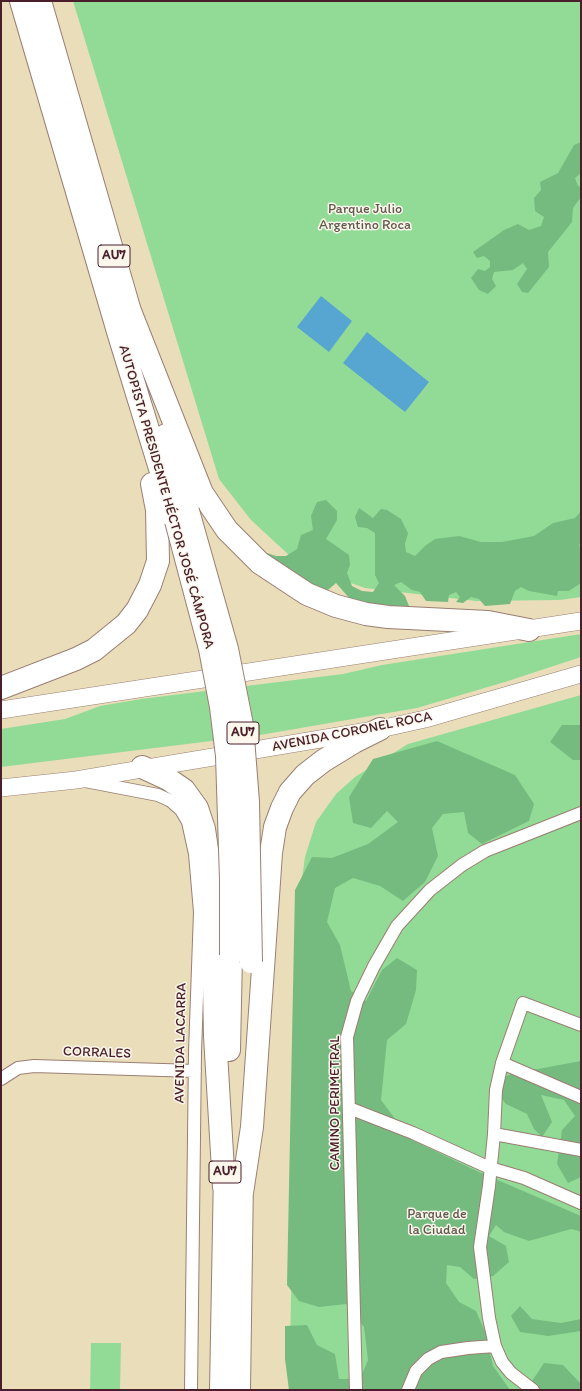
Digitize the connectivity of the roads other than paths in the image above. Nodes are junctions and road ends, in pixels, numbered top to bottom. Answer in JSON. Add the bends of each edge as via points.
{"nodes":[{"id":1,"x":21,"y":1,"type":"edge"},
{"id":2,"x":40,"y":1,"type":"edge"},
{"id":3,"x":130,"y":311,"type":"junction"},
{"id":4,"x":119,"y":335,"type":"junction"},
{"id":5,"x":181,"y":512,"type":"junction"},
{"id":6,"x":581,"y":621,"type":"edge"},
{"id":7,"x":529,"y":630,"type":"junction"},
{"id":8,"x":581,"y":674,"type":"edge"},
{"id":9,"x":1,"y":688,"type":"edge"},
{"id":10,"x":72,"y":698,"type":"junction"},
{"id":11,"x":1,"y":710,"type":"edge"},
{"id":12,"x":1,"y":720,"type":"edge"},
{"id":13,"x":380,"y":730,"type":"junction"},
{"id":14,"x":142,"y":767,"type":"junction"},
{"id":15,"x":76,"y":780,"type":"junction"},
{"id":16,"x":1,"y":788,"type":"edge"},
{"id":17,"x":581,"y":813,"type":"edge"},
{"id":18,"x":581,"y":1025,"type":"edge"},
{"id":19,"x":502,"y":1063,"type":"junction"},
{"id":20,"x":195,"y":1071,"type":"junction"},
{"id":21,"x":1,"y":1079,"type":"edge"},
{"id":22,"x":581,"y":1097,"type":"edge"},
{"id":23,"x":349,"y":1108,"type":"junction"},
{"id":24,"x":494,"y":1134,"type":"junction"},
{"id":25,"x":581,"y":1150,"type":"edge"},
{"id":26,"x":490,"y":1168,"type":"junction"},
{"id":27,"x":233,"y":1190,"type":"junction"},
{"id":28,"x":581,"y":1203,"type":"edge"},
{"id":29,"x":495,"y":1346,"type":"junction"},
{"id":30,"x":190,"y":1390,"type":"edge"},
{"id":31,"x":221,"y":1390,"type":"edge"},
{"id":32,"x":239,"y":1390,"type":"edge"},
{"id":33,"x":356,"y":1390,"type":"edge"},
{"id":34,"x":408,"y":1390,"type":"edge"},
{"id":35,"x":533,"y":1390,"type":"edge"}],
"edges":[{"from":1,"to":4,"type":"highway","name":"AUTOPISTA PRESIDENTE HÉCTOR JOSÉ CÁMPORA","number":"AU7"},
{"from":2,"to":3,"type":"highway","name":"AUTOPISTA PRESIDENTE HÉCTOR JOSÉ CÁMPORA","number":"AU7"},
{"from":3,"to":5,"type":"highway","name":"AUTOPISTA PRESIDENTE HÉCTOR JOSÉ CÁMPORA","number":"AU7"},
{"from":3,"to":7,"type":"highway","via":[[202,493],[227,530],[260,563],[307,594],[336,606],[366,614],[488,622]]},
{"from":4,"to":5,"type":"highway","name":"AUTOPISTA PRESIDENTE HÉCTOR JOSÉ CÁMPORA","number":"AU7"},
{"from":4,"to":9,"type":"highway","via":[[157,510],[158,561],[150,585],[137,610],[109,640],[76,659]]},
{"from":5,"to":27,"type":"highway","name":"AUTOPISTA PRESIDENTE HÉCTOR JOSÉ CÁMPORA","number":"AU7","bridge":true,"via":[[227,649],[246,759],[251,962]]},
{"from":6,"to":7,"type":"main road"},
{"from":7,"to":10,"type":"main road"},
{"from":8,"to":13,"type":"main road","name":"AVENIDA CORONEL ROCA"},
{"from":10,"to":11,"type":"main road"},
{"from":10,"to":12,"type":"main road","via":[[53,711]]},
{"from":13,"to":14,"type":"main road","name":"AVENIDA CORONEL ROCA"},
{"from":13,"to":27,"type":"highway","via":[[354,742],[305,775],[290,792],[275,828],[252,1127]]},
{"from":14,"to":15,"type":"main road","name":"AVENIDA CORONEL ROCA"},
{"from":14,"to":27,"type":"highway","via":[[184,790],[197,808],[204,828],[212,883],[215,1036]]},
{"from":15,"to":16,"type":"main road","name":"AVENIDA CORONEL ROCA"},
{"from":15,"to":20,"type":"street","name":"AVENIDA LACARRA","via":[[158,795],[181,810],[188,822],[195,854],[200,912]]},
{"from":17,"to":23,"type":"street","name":"CAMINO PERIMETRAL","via":[[479,855],[430,890],[397,926],[357,1001],[347,1038]]},
{"from":18,"to":19,"type":"street","via":[[523,1003]]},
{"from":19,"to":22,"type":"street"},
{"from":19,"to":24,"type":"street","via":[[496,1090]]},
{"from":20,"to":21,"type":"street","name":"CORRALES","via":[[34,1066],[18,1068]]},
{"from":20,"to":30,"type":"street","name":"AVENIDA LACARRA"},
{"from":23,"to":26,"type":"street","via":[[413,1132]]},
{"from":23,"to":33,"type":"street","name":"CAMINO PERIMETRAL"},
{"from":24,"to":25,"type":"street"},
{"from":24,"to":26,"type":"street"},
{"from":26,"to":28,"type":"street","via":[[524,1178]]},
{"from":26,"to":29,"type":"street","via":[[480,1247]]},
{"from":27,"to":31,"type":"highway","name":"AUTOPISTA PRESIDENTE HÉCTOR JOSÉ CÁMPORA","number":"AU7"},
{"from":27,"to":32,"type":"highway","name":"AUTOPISTA PRESIDENTE HÉCTOR JOSÉ CÁMPORA","number":"AU7"},
{"from":29,"to":34,"type":"street","via":[[442,1352],[428,1359],[416,1371]]},
{"from":29,"to":35,"type":"street","via":[[502,1362],[511,1373]]}]}
